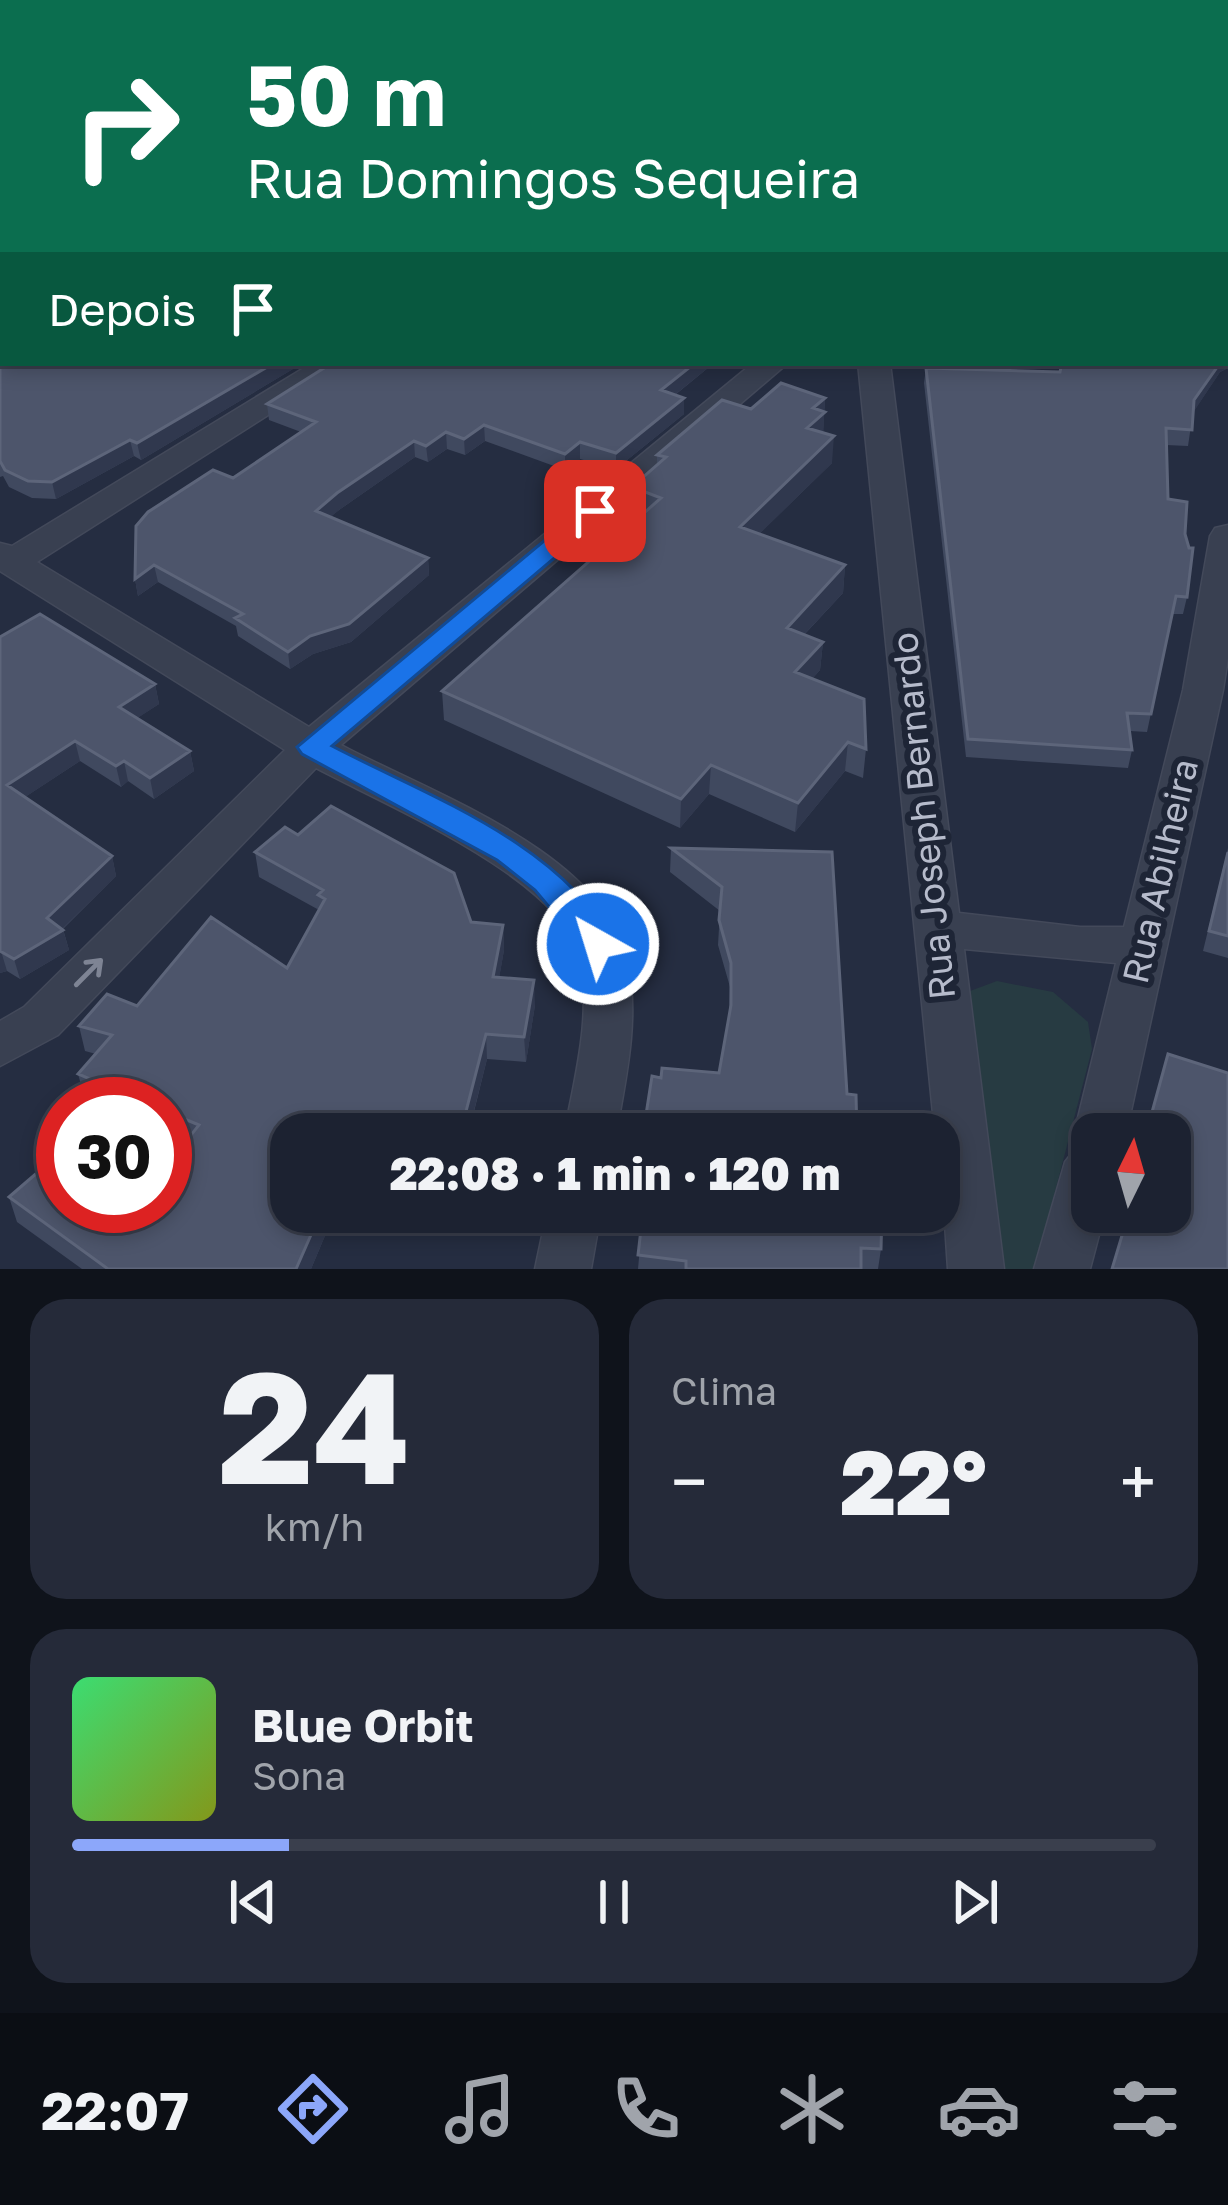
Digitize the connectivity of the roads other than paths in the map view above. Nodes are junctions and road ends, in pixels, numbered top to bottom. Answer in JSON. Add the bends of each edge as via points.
{"nodes":[{"id":1,"x":329,"y":366,"type":"edge"},
{"id":2,"x":768,"y":366,"type":"edge"},
{"id":3,"x":874,"y":366,"type":"edge"},
{"id":4,"x":1228,"y":536,"type":"edge"},
{"id":5,"x":6,"y":558,"type":"edge"},
{"id":6,"x":312,"y":747,"type":"junction"},
{"id":7,"x":934,"y":928,"type":"junction"},
{"id":8,"x":1141,"y":945,"type":"junction"},
{"id":9,"x":0,"y":1046,"type":"edge"},
{"id":10,"x":592,"y":1113,"type":"edge"},
{"id":11,"x":1105,"y":1113,"type":"edge"},
{"id":12,"x":570,"y":1233,"type":"edge"},
{"id":13,"x":1072,"y":1233,"type":"edge"},
{"id":14,"x":563,"y":1269,"type":"edge"},
{"id":15,"x":976,"y":1269,"type":"edge"},
{"id":16,"x":1062,"y":1269,"type":"edge"}],
"edges":[{"from":1,"to":5,"type":"street"},
{"from":2,"to":6,"type":"street"},
{"from":3,"to":7,"type":"street","name":"Rua Joseph Bernardo"},
{"from":4,"to":8,"type":"street","name":"Rua Abilheira","via":[[1203,690]]},
{"from":5,"to":6,"type":"street"},
{"from":9,"to":6,"type":"street","one_way":true,"via":[[41,1021]]},
{"from":6,"to":10,"type":"street","via":[[508,853],[581,917],[598,944],[606,986]]},
{"from":7,"to":8,"type":"street"},
{"from":7,"to":15,"type":"street","name":"Rua Joseph Bernardo"},
{"from":8,"to":11,"type":"street","name":"Rua Abilheira"},
{"from":12,"to":14,"type":"street"},
{"from":13,"to":16,"type":"street"}]}
